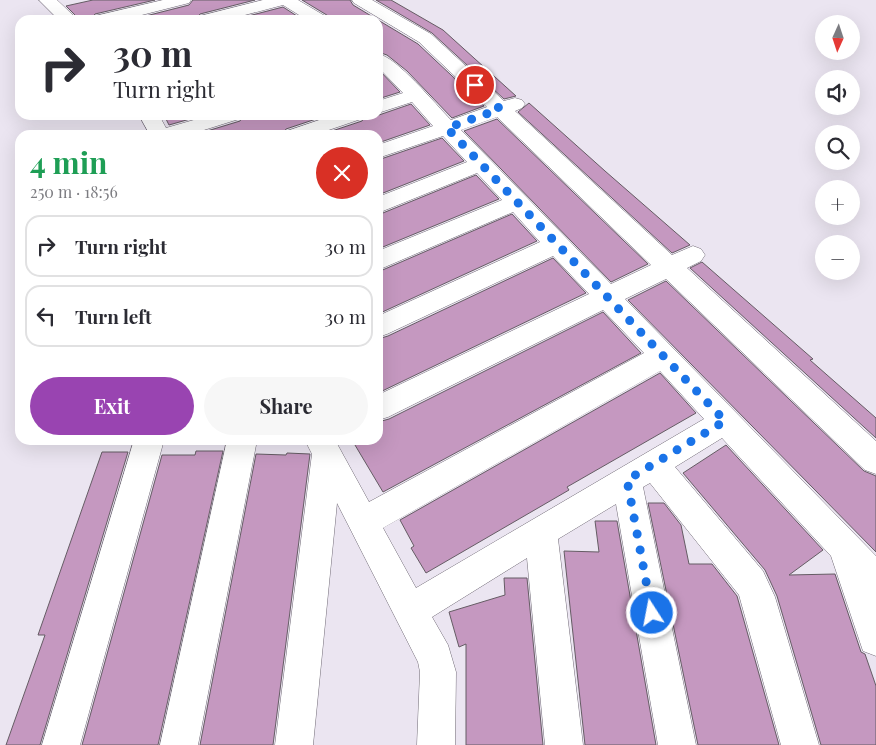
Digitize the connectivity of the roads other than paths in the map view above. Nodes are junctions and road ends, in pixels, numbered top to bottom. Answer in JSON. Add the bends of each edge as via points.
{"nodes":[{"id":1,"x":183,"y":0,"type":"edge"},
{"id":2,"x":282,"y":0,"type":"edge"},
{"id":3,"x":288,"y":0,"type":"edge"},
{"id":4,"x":360,"y":0,"type":"edge"},
{"id":5,"x":57,"y":2,"type":"edge"},
{"id":6,"x":66,"y":15,"type":"edge"},
{"id":7,"x":122,"y":15,"type":"edge"},
{"id":8,"x":225,"y":15,"type":"edge"},
{"id":9,"x":311,"y":15,"type":"edge"},
{"id":10,"x":383,"y":68,"type":"edge"},
{"id":11,"x":415,"y":95,"type":"junction"},
{"id":12,"x":383,"y":105,"type":"edge"},
{"id":13,"x":509,"y":106,"type":"junction"},
{"id":14,"x":216,"y":120,"type":"edge"},
{"id":15,"x":339,"y":120,"type":"edge"},
{"id":16,"x":447,"y":128,"type":"junction"},
{"id":17,"x":182,"y":130,"type":"edge"},
{"id":18,"x":309,"y":130,"type":"edge"},
{"id":19,"x":383,"y":150,"type":"edge"},
{"id":20,"x":481,"y":164,"type":"junction"},
{"id":21,"x":517,"y":202,"type":"junction"},
{"id":22,"x":383,"y":203,"type":"edge"},
{"id":23,"x":557,"y":244,"type":"junction"},
{"id":24,"x":383,"y":259,"type":"edge"},
{"id":25,"x":681,"y":260,"type":"junction"},
{"id":26,"x":607,"y":296,"type":"junction"},
{"id":27,"x":383,"y":325,"type":"edge"},
{"id":28,"x":663,"y":356,"type":"junction"},
{"id":29,"x":383,"y":406,"type":"edge"},
{"id":30,"x":725,"y":421,"type":"junction"},
{"id":31,"x":148,"y":445,"type":"edge"},
{"id":32,"x":241,"y":445,"type":"edge"},
{"id":33,"x":324,"y":447,"type":"edge"},
{"id":34,"x":876,"y":460,"type":"edge"},
{"id":35,"x":640,"y":472,"type":"junction"},
{"id":36,"x":363,"y":522,"type":"junction"},
{"id":37,"x":541,"y":532,"type":"junction"},
{"id":38,"x":843,"y":546,"type":"junction"},
{"id":39,"x":873,"y":572,"type":"edge"},
{"id":40,"x":410,"y":611,"type":"junction"},
{"id":41,"x":876,"y":638,"type":"edge"},
{"id":42,"x":62,"y":745,"type":"edge"},
{"id":43,"x":179,"y":745,"type":"edge"},
{"id":44,"x":294,"y":745,"type":"edge"},
{"id":45,"x":436,"y":745,"type":"edge"},
{"id":46,"x":564,"y":745,"type":"edge"},
{"id":47,"x":677,"y":745,"type":"edge"},
{"id":48,"x":800,"y":745,"type":"edge"}],
"edges":[{"from":1,"to":7,"type":"street"},
{"from":2,"to":8,"type":"street"},
{"from":3,"to":9,"type":"street"},
{"from":4,"to":13,"type":"street","via":[[425,38]]},
{"from":5,"to":6,"type":"street"},
{"from":10,"to":11,"type":"street"},
{"from":11,"to":12,"type":"street"},
{"from":11,"to":16,"type":"street"},
{"from":13,"to":16,"type":"street"},
{"from":13,"to":25,"type":"street"},
{"from":14,"to":17,"type":"street"},
{"from":15,"to":18,"type":"street"},
{"from":16,"to":19,"type":"street"},
{"from":16,"to":20,"type":"street"},
{"from":20,"to":21,"type":"street"},
{"from":20,"to":22,"type":"street"},
{"from":21,"to":23,"type":"street"},
{"from":21,"to":24,"type":"street"},
{"from":23,"to":26,"type":"street"},
{"from":23,"to":27,"type":"street"},
{"from":25,"to":26,"type":"street"},
{"from":25,"to":34,"type":"street"},
{"from":26,"to":28,"type":"street"},
{"from":26,"to":29,"type":"street"},
{"from":28,"to":30,"type":"street"},
{"from":28,"to":36,"type":"street"},
{"from":30,"to":35,"type":"street"},
{"from":30,"to":38,"type":"street"},
{"from":31,"to":42,"type":"street"},
{"from":32,"to":43,"type":"street"},
{"from":33,"to":36,"type":"street"},
{"from":33,"to":44,"type":"street"},
{"from":35,"to":37,"type":"street"},
{"from":35,"to":47,"type":"street"},
{"from":35,"to":48,"type":"street","via":[[751,583],[758,597]]},
{"from":36,"to":40,"type":"street"},
{"from":37,"to":40,"type":"street"},
{"from":37,"to":46,"type":"street"},
{"from":38,"to":39,"type":"street"},
{"from":38,"to":41,"type":"street"},
{"from":40,"to":45,"type":"street","via":[[435,658],[438,672]]}]}
